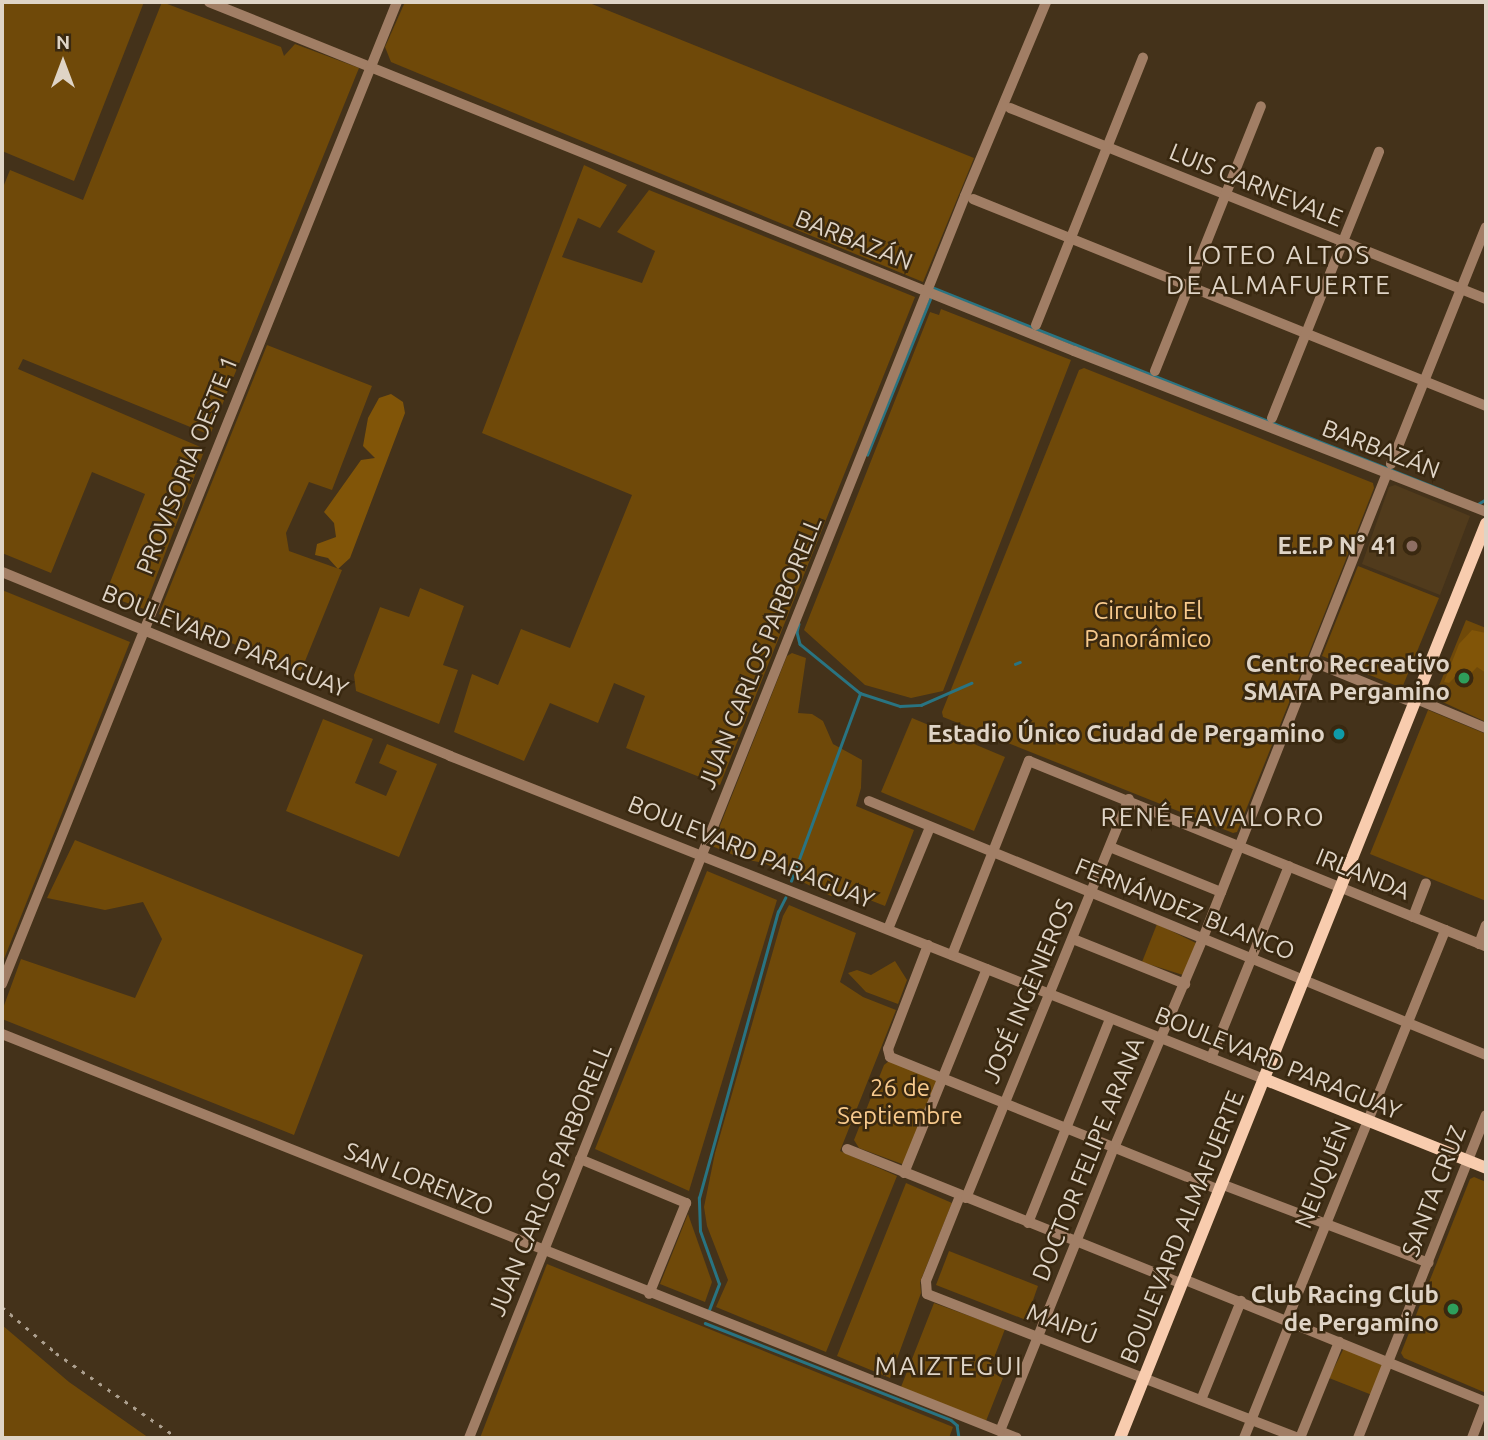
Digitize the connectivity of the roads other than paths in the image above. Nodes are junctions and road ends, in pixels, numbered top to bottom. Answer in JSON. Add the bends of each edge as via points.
{"nodes":[{"id":1,"x":209,"y":2,"type":"edge"},
{"id":2,"x":397,"y":2,"type":"edge"},
{"id":3,"x":1046,"y":2,"type":"edge"},
{"id":4,"x":1143,"y":58,"type":"dead end"},
{"id":5,"x":370,"y":67,"type":"junction"},
{"id":6,"x":1261,"y":106,"type":"dead end"},
{"id":7,"x":1010,"y":108,"type":"dead end"},
{"id":8,"x":1108,"y":148,"type":"junction"},
{"id":9,"x":1379,"y":152,"type":"dead end"},
{"id":10,"x":1225,"y":194,"type":"junction"},
{"id":11,"x":973,"y":199,"type":"dead end"},
{"id":12,"x":1486,"y":227,"type":"edge"},
{"id":13,"x":1071,"y":239,"type":"junction"},
{"id":14,"x":1343,"y":242,"type":"junction"},
{"id":15,"x":1188,"y":286,"type":"junction"},
{"id":16,"x":1461,"y":289,"type":"junction"},
{"id":17,"x":926,"y":292,"type":"junction"},
{"id":18,"x":1486,"y":299,"type":"edge"},
{"id":19,"x":1036,"y":325,"type":"dead end"},
{"id":20,"x":1306,"y":334,"type":"junction"},
{"id":21,"x":1155,"y":371,"type":"dead end"},
{"id":22,"x":1424,"y":381,"type":"junction"},
{"id":23,"x":1486,"y":406,"type":"edge"},
{"id":24,"x":1272,"y":418,"type":"dead end"},
{"id":25,"x":1389,"y":469,"type":"junction"},
{"id":26,"x":1486,"y":512,"type":"edge"},
{"id":27,"x":1486,"y":524,"type":"edge"},
{"id":28,"x":2,"y":572,"type":"edge"},
{"id":29,"x":143,"y":631,"type":"junction"},
{"id":30,"x":1314,"y":662,"type":"junction"},
{"id":31,"x":1415,"y":701,"type":"junction"},
{"id":32,"x":1486,"y":728,"type":"edge"},
{"id":33,"x":1129,"y":799,"type":"junction"},
{"id":34,"x":869,"y":800,"type":"dead end"},
{"id":35,"x":930,"y":827,"type":"junction"},
{"id":36,"x":1239,"y":845,"type":"junction"},
{"id":37,"x":1110,"y":847,"type":"junction"},
{"id":38,"x":992,"y":852,"type":"junction"},
{"id":39,"x":702,"y":855,"type":"junction"},
{"id":40,"x":1289,"y":866,"type":"junction"},
{"id":41,"x":1426,"y":883,"type":"dead end"},
{"id":42,"x":1341,"y":887,"type":"junction"},
{"id":43,"x":1221,"y":892,"type":"junction"},
{"id":44,"x":1091,"y":894,"type":"junction"},
{"id":45,"x":1413,"y":917,"type":"junction"},
{"id":46,"x":1486,"y":925,"type":"edge"},
{"id":47,"x":888,"y":929,"type":"junction"},
{"id":48,"x":1445,"y":930,"type":"junction"},
{"id":49,"x":1203,"y":938,"type":"junction"},
{"id":50,"x":1073,"y":939,"type":"junction"},
{"id":51,"x":928,"y":945,"type":"junction"},
{"id":52,"x":1482,"y":946,"type":"edge"},
{"id":53,"x":952,"y":955,"type":"junction"},
{"id":54,"x":1252,"y":958,"type":"junction"},
{"id":55,"x":987,"y":969,"type":"junction"},
{"id":56,"x":1304,"y":980,"type":"junction"},
{"id":57,"x":2,"y":984,"type":"edge"},
{"id":58,"x":1185,"y":984,"type":"junction"},
{"id":59,"x":1049,"y":993,"type":"junction"},
{"id":60,"x":1110,"y":1019,"type":"junction"},
{"id":61,"x":1406,"y":1023,"type":"junction"},
{"id":62,"x":2,"y":1034,"type":"edge"},
{"id":63,"x":1159,"y":1038,"type":"junction"},
{"id":64,"x":1486,"y":1055,"type":"edge"},
{"id":65,"x":1210,"y":1058,"type":"junction"},
{"id":66,"x":942,"y":1079,"type":"junction"},
{"id":67,"x":1264,"y":1079,"type":"junction"},
{"id":68,"x":1004,"y":1104,"type":"junction"},
{"id":69,"x":1486,"y":1115,"type":"edge"},
{"id":70,"x":1368,"y":1121,"type":"junction"},
{"id":71,"x":1065,"y":1129,"type":"junction"},
{"id":72,"x":1114,"y":1148,"type":"junction"},
{"id":73,"x":847,"y":1149,"type":"dead end"},
{"id":74,"x":580,"y":1159,"type":"junction"},
{"id":75,"x":1469,"y":1161,"type":"junction"},
{"id":76,"x":1486,"y":1168,"type":"edge"},
{"id":77,"x":904,"y":1172,"type":"junction"},
{"id":78,"x":1220,"y":1186,"type":"junction"},
{"id":79,"x":963,"y":1197,"type":"junction"},
{"id":80,"x":1028,"y":1223,"type":"junction"},
{"id":81,"x":1326,"y":1224,"type":"junction"},
{"id":82,"x":1076,"y":1242,"type":"junction"},
{"id":83,"x":544,"y":1252,"type":"junction"},
{"id":84,"x":1429,"y":1263,"type":"junction"},
{"id":85,"x":1182,"y":1281,"type":"junction"},
{"id":86,"x":649,"y":1294,"type":"junction"},
{"id":87,"x":927,"y":1294,"type":"joint"},
{"id":88,"x":1241,"y":1301,"type":"junction"},
{"id":89,"x":1289,"y":1321,"type":"junction"},
{"id":90,"x":1039,"y":1337,"type":"junction"},
{"id":91,"x":1339,"y":1342,"type":"junction"},
{"id":92,"x":1389,"y":1362,"type":"junction"},
{"id":93,"x":1144,"y":1378,"type":"junction"},
{"id":94,"x":1201,"y":1400,"type":"junction"},
{"id":95,"x":1486,"y":1402,"type":"edge"},
{"id":96,"x":1252,"y":1420,"type":"junction"},
{"id":97,"x":1000,"y":1432,"type":"junction"},
{"id":98,"x":469,"y":1438,"type":"edge"},
{"id":99,"x":1017,"y":1438,"type":"edge"},
{"id":100,"x":1120,"y":1438,"type":"edge"},
{"id":101,"x":1244,"y":1438,"type":"edge"},
{"id":102,"x":1299,"y":1438,"type":"edge"},
{"id":103,"x":1358,"y":1438,"type":"edge"},
{"id":104,"x":1472,"y":1438,"type":"edge"}],
"edges":[{"from":1,"to":5,"type":"street","name":"BARBAZÁN"},
{"from":2,"to":5,"type":"street","name":"PROVISORIA OESTE 1"},
{"from":3,"to":17,"type":"street","name":"JUAN CARLOS PARBORELL"},
{"from":4,"to":8,"type":"street"},
{"from":5,"to":17,"type":"street","name":"BARBAZÁN"},
{"from":5,"to":29,"type":"street","name":"PROVISORIA OESTE 1"},
{"from":6,"to":10,"type":"street"},
{"from":7,"to":8,"type":"street","name":"LUIS CARNEVALE"},
{"from":8,"to":10,"type":"street","name":"LUIS CARNEVALE"},
{"from":8,"to":13,"type":"street"},
{"from":9,"to":14,"type":"street"},
{"from":10,"to":14,"type":"street","name":"LUIS CARNEVALE"},
{"from":10,"to":15,"type":"street"},
{"from":11,"to":13,"type":"street"},
{"from":12,"to":16,"type":"street","name":"DOCTOR FELIPE ARANA"},
{"from":13,"to":15,"type":"street"},
{"from":13,"to":19,"type":"street"},
{"from":14,"to":16,"type":"street","name":"LUIS CARNEVALE"},
{"from":14,"to":20,"type":"street"},
{"from":15,"to":20,"type":"street"},
{"from":15,"to":21,"type":"street"},
{"from":16,"to":18,"type":"street","name":"LUIS CARNEVALE"},
{"from":16,"to":22,"type":"street","name":"DOCTOR FELIPE ARANA"},
{"from":17,"to":25,"type":"street","name":"BARBAZÁN"},
{"from":17,"to":39,"type":"street","name":"JUAN CARLOS PARBORELL"},
{"from":20,"to":22,"type":"street"},
{"from":20,"to":24,"type":"street"},
{"from":22,"to":23,"type":"street"},
{"from":22,"to":25,"type":"street","name":"DOCTOR FELIPE ARANA"},
{"from":25,"to":26,"type":"street","name":"BARBAZÁN"},
{"from":25,"to":30,"type":"street","name":"DOCTOR FELIPE ARANA"},
{"from":27,"to":31,"type":"main road","name":"BOULEVARD ALMAFUERTE"},
{"from":28,"to":29,"type":"street","name":"BOULEVARD PARAGUAY"},
{"from":29,"to":39,"type":"street","name":"BOULEVARD PARAGUAY"},
{"from":29,"to":57,"type":"street","name":"PROVISORIA OESTE 1"},
{"from":30,"to":31,"type":"street"},
{"from":30,"to":36,"type":"street","name":"DOCTOR FELIPE ARANA"},
{"from":31,"to":32,"type":"street"},
{"from":31,"to":42,"type":"main road","name":"BOULEVARD ALMAFUERTE"},
{"from":33,"to":36,"type":"street","name":"IRLANDA"},
{"from":33,"to":37,"type":"street","name":"JOSÉ INGENIEROS"},
{"from":33,"to":38,"type":"street","name":"IRLANDA","via":[[1029,761]]},
{"from":34,"to":35,"type":"street","name":"FERNÁNDEZ BLANCO"},
{"from":35,"to":38,"type":"street","name":"FERNÁNDEZ BLANCO"},
{"from":35,"to":47,"type":"street"},
{"from":36,"to":40,"type":"street","name":"IRLANDA"},
{"from":36,"to":43,"type":"street","name":"DOCTOR FELIPE ARANA"},
{"from":37,"to":43,"type":"street"},
{"from":37,"to":44,"type":"street","name":"JOSÉ INGENIEROS"},
{"from":38,"to":44,"type":"street","name":"FERNÁNDEZ BLANCO"},
{"from":38,"to":53,"type":"street"},
{"from":39,"to":47,"type":"street","name":"BOULEVARD PARAGUAY"},
{"from":39,"to":74,"type":"street","name":"JUAN CARLOS PARBORELL"},
{"from":40,"to":42,"type":"street","name":"IRLANDA"},
{"from":40,"to":54,"type":"street"},
{"from":41,"to":45,"type":"street"},
{"from":42,"to":45,"type":"street","name":"IRLANDA"},
{"from":42,"to":56,"type":"main road","name":"BOULEVARD ALMAFUERTE"},
{"from":43,"to":49,"type":"street","name":"DOCTOR FELIPE ARANA"},
{"from":44,"to":49,"type":"street","name":"FERNÁNDEZ BLANCO"},
{"from":44,"to":50,"type":"street","name":"JOSÉ INGENIEROS"},
{"from":45,"to":48,"type":"street","name":"IRLANDA"},
{"from":46,"to":52,"type":"street"},
{"from":47,"to":51,"type":"street","name":"BOULEVARD PARAGUAY"},
{"from":48,"to":52,"type":"street","name":"IRLANDA"},
{"from":48,"to":61,"type":"street","name":"NEUQUÉN"},
{"from":49,"to":54,"type":"street","name":"FERNÁNDEZ BLANCO"},
{"from":49,"to":58,"type":"street","name":"DOCTOR FELIPE ARANA"},
{"from":50,"to":58,"type":"street"},
{"from":50,"to":59,"type":"street","name":"JOSÉ INGENIEROS"},
{"from":51,"to":53,"type":"street","name":"BOULEVARD PARAGUAY"},
{"from":51,"to":66,"type":"street","via":[[888,1054]]},
{"from":53,"to":55,"type":"street","name":"BOULEVARD PARAGUAY"},
{"from":54,"to":56,"type":"street","name":"FERNÁNDEZ BLANCO"},
{"from":54,"to":65,"type":"street"},
{"from":55,"to":59,"type":"street","name":"BOULEVARD PARAGUAY"},
{"from":55,"to":66,"type":"street"},
{"from":56,"to":61,"type":"street","name":"FERNÁNDEZ BLANCO"},
{"from":56,"to":67,"type":"main road","name":"BOULEVARD ALMAFUERTE"},
{"from":58,"to":63,"type":"street","name":"DOCTOR FELIPE ARANA"},
{"from":59,"to":60,"type":"street","name":"BOULEVARD PARAGUAY"},
{"from":59,"to":68,"type":"street","name":"JOSÉ INGENIEROS"},
{"from":60,"to":63,"type":"street","name":"BOULEVARD PARAGUAY"},
{"from":60,"to":71,"type":"street"},
{"from":61,"to":64,"type":"street","name":"FERNÁNDEZ BLANCO"},
{"from":61,"to":70,"type":"street","name":"NEUQUÉN"},
{"from":62,"to":83,"type":"street","name":"SAN LORENZO"},
{"from":63,"to":65,"type":"street","name":"BOULEVARD PARAGUAY"},
{"from":63,"to":72,"type":"street","name":"DOCTOR FELIPE ARANA"},
{"from":65,"to":67,"type":"street","name":"BOULEVARD PARAGUAY"},
{"from":66,"to":68,"type":"street"},
{"from":66,"to":77,"type":"street"},
{"from":67,"to":70,"type":"main road","name":"BOULEVARD PARAGUAY"},
{"from":67,"to":78,"type":"main road","name":"BOULEVARD ALMAFUERTE"},
{"from":68,"to":71,"type":"street"},
{"from":68,"to":79,"type":"street","name":"JOSÉ INGENIEROS"},
{"from":69,"to":75,"type":"street","name":"SANTA CRUZ"},
{"from":70,"to":75,"type":"main road","name":"BOULEVARD PARAGUAY"},
{"from":70,"to":81,"type":"street","name":"NEUQUÉN"},
{"from":71,"to":72,"type":"street"},
{"from":71,"to":80,"type":"street"},
{"from":72,"to":78,"type":"street"},
{"from":72,"to":82,"type":"street","name":"DOCTOR FELIPE ARANA"},
{"from":73,"to":77,"type":"street"},
{"from":74,"to":83,"type":"street","name":"JUAN CARLOS PARBORELL"},
{"from":74,"to":86,"type":"street","via":[[686,1203]]},
{"from":75,"to":76,"type":"main road","name":"BOULEVARD PARAGUAY"},
{"from":75,"to":84,"type":"street","name":"SANTA CRUZ"},
{"from":77,"to":79,"type":"street"},
{"from":78,"to":81,"type":"street"},
{"from":78,"to":85,"type":"main road","name":"BOULEVARD ALMAFUERTE"},
{"from":79,"to":80,"type":"street"},
{"from":79,"to":87,"type":"street","name":"JOSÉ INGENIEROS","via":[[926,1281]]},
{"from":80,"to":82,"type":"street"},
{"from":81,"to":84,"type":"street"},
{"from":81,"to":89,"type":"street","name":"NEUQUÉN"},
{"from":82,"to":85,"type":"street"},
{"from":82,"to":90,"type":"street","name":"DOCTOR FELIPE ARANA"},
{"from":83,"to":86,"type":"street","name":"SAN LORENZO"},
{"from":83,"to":98,"type":"street","name":"JUAN CARLOS PARBORELL"},
{"from":84,"to":92,"type":"street","name":"SANTA CRUZ"},
{"from":85,"to":88,"type":"street"},
{"from":85,"to":93,"type":"main road","name":"BOULEVARD ALMAFUERTE"},
{"from":86,"to":97,"type":"street","name":"SAN LORENZO"},
{"from":87,"to":90,"type":"street","name":"MAIPÚ"},
{"from":88,"to":89,"type":"street"},
{"from":88,"to":94,"type":"street"},
{"from":89,"to":91,"type":"street"},
{"from":89,"to":96,"type":"street","name":"NEUQUÉN"},
{"from":90,"to":93,"type":"street","name":"MAIPÚ"},
{"from":90,"to":97,"type":"street","name":"DOCTOR FELIPE ARANA"},
{"from":91,"to":92,"type":"street"},
{"from":91,"to":102,"type":"street"},
{"from":92,"to":95,"type":"street"},
{"from":92,"to":103,"type":"street","name":"SANTA CRUZ"},
{"from":93,"to":94,"type":"street","name":"MAIPÚ"},
{"from":93,"to":100,"type":"main road","name":"BOULEVARD ALMAFUERTE"},
{"from":94,"to":96,"type":"street","name":"MAIPÚ"},
{"from":95,"to":104,"type":"street"},
{"from":96,"to":101,"type":"street","name":"NEUQUÉN"},
{"from":96,"to":102,"type":"street","name":"MAIPÚ"},
{"from":97,"to":99,"type":"street","name":"SAN LORENZO"}]}
